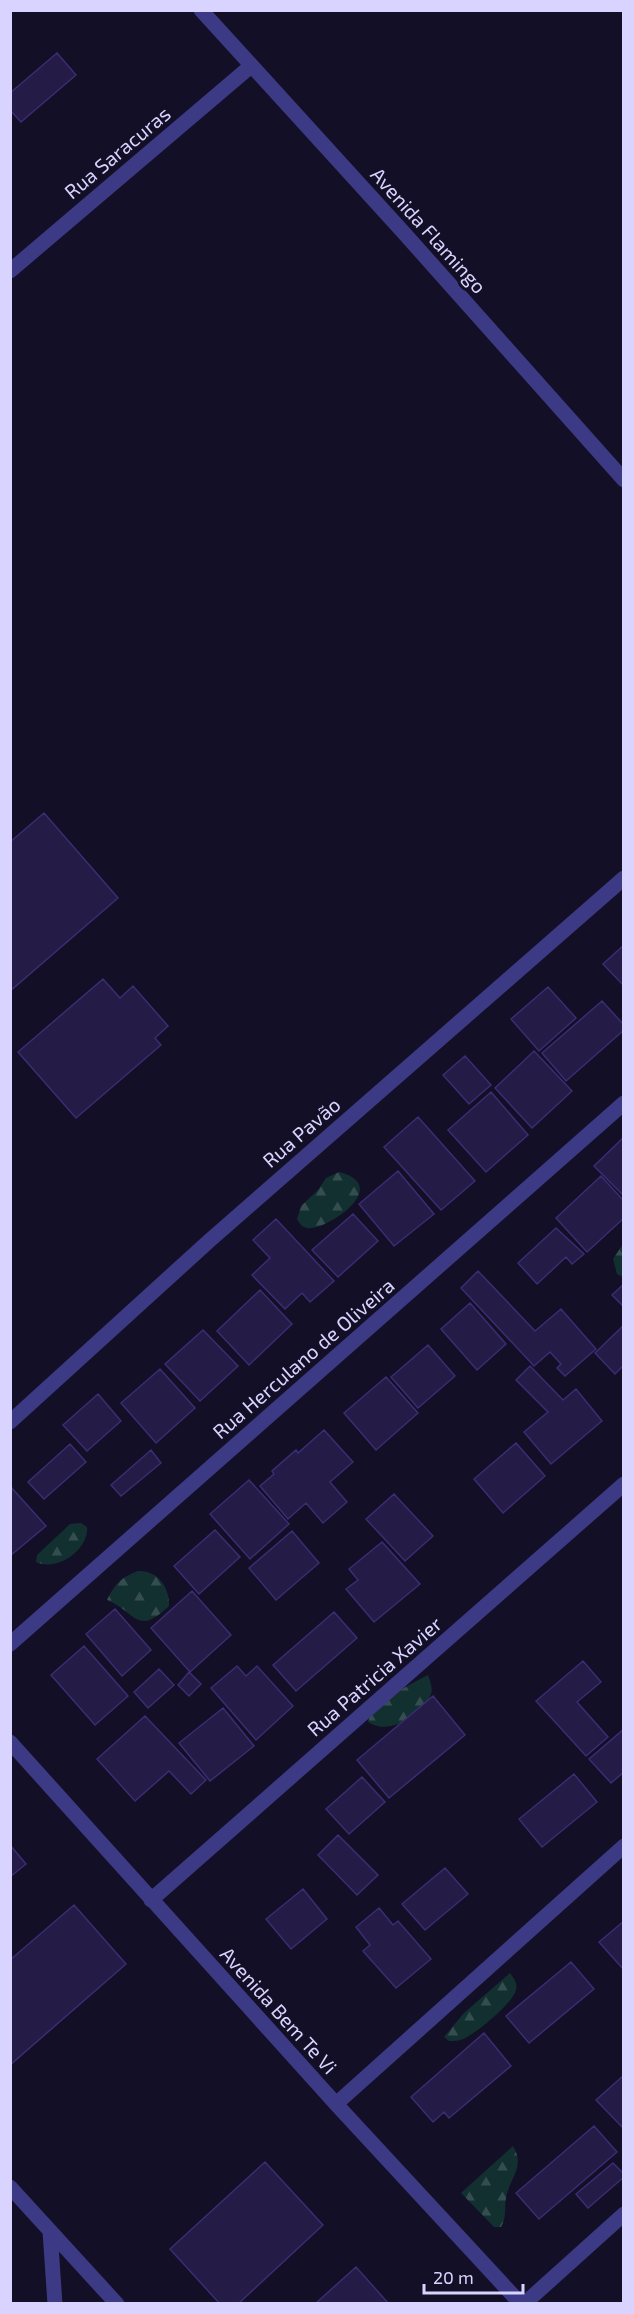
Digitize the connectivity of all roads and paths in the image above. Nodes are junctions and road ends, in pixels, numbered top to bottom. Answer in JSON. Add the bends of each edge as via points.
{"nodes":[{"id":1,"x":201,"y":10,"type":"edge"},
{"id":2,"x":251,"y":66,"type":"junction"},
{"id":3,"x":10,"y":271,"type":"edge"},
{"id":4,"x":624,"y":480,"type":"edge"},
{"id":5,"x":624,"y":878,"type":"edge"},
{"id":6,"x":624,"y":1103,"type":"edge"},
{"id":7,"x":10,"y":1422,"type":"edge"},
{"id":8,"x":624,"y":1484,"type":"edge"},
{"id":9,"x":10,"y":1644,"type":"edge"},
{"id":10,"x":10,"y":1742,"type":"edge"},
{"id":11,"x":624,"y":1846,"type":"edge"},
{"id":12,"x":151,"y":1900,"type":"junction"},
{"id":13,"x":336,"y":2104,"type":"junction"},
{"id":14,"x":10,"y":2187,"type":"edge"},
{"id":15,"x":624,"y":2214,"type":"edge"},
{"id":16,"x":50,"y":2231,"type":"junction"},
{"id":17,"x":55,"y":2304,"type":"edge"},
{"id":18,"x":117,"y":2304,"type":"edge"},
{"id":19,"x":522,"y":2304,"type":"edge"}],
"edges":[{"from":1,"to":2,"type":"street","name":"Avenida Flamingo"},
{"from":2,"to":3,"type":"street","name":"Rua Saracuras"},
{"from":2,"to":4,"type":"street","name":"Avenida Flamingo"},
{"from":5,"to":7,"type":"street","name":"Rua Pavão","via":[[209,1241]]},
{"from":6,"to":9,"type":"street","name":"Rua Herculano de Oliveira"},
{"from":8,"to":12,"type":"street","name":"Rua Patricia Xavier"},
{"from":10,"to":12,"type":"street","name":"Avenida Bem Te Vi"},
{"from":11,"to":13,"type":"street"},
{"from":12,"to":13,"type":"street","name":"Avenida Bem Te Vi"},
{"from":13,"to":19,"type":"street","name":"Avenida Bem Te Vi"},
{"from":14,"to":16,"type":"street"},
{"from":15,"to":19,"type":"street"},
{"from":16,"to":17,"type":"street"},
{"from":16,"to":18,"type":"street"}]}
